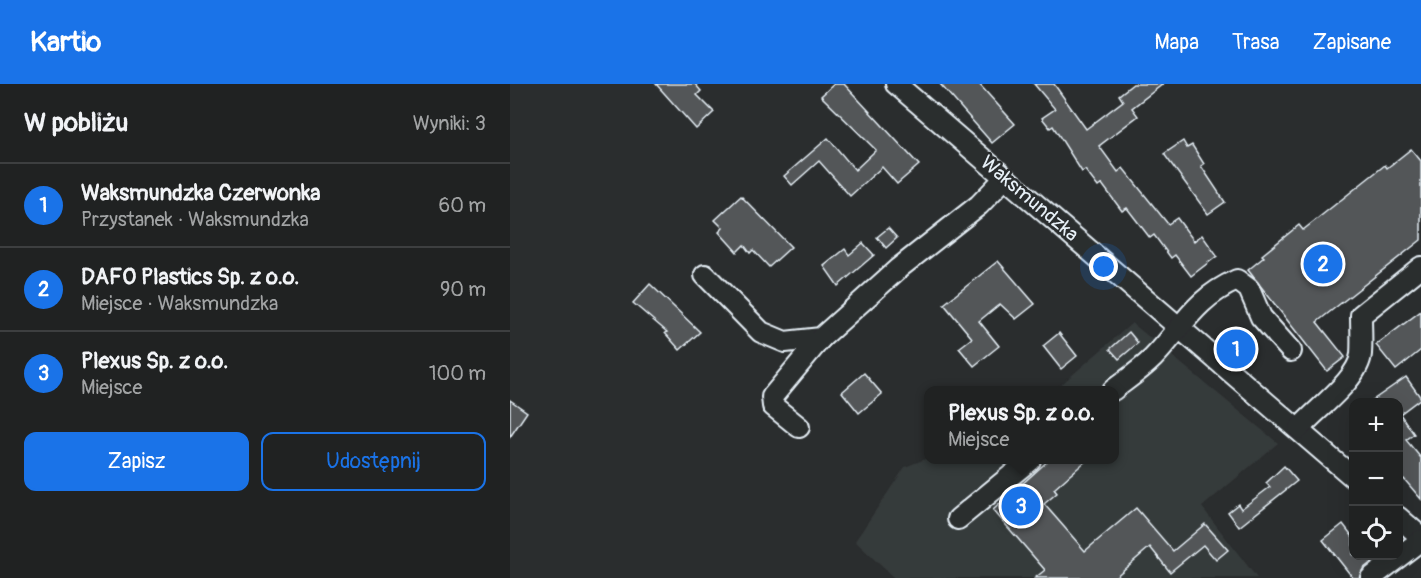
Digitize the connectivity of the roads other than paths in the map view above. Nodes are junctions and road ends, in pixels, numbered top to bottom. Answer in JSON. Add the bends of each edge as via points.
{"nodes":[{"id":1,"x":896,"y":84,"type":"edge"},
{"id":2,"x":1005,"y":178,"type":"junction"},
{"id":3,"x":1421,"y":267,"type":"edge"},
{"id":4,"x":705,"y":275,"type":"dead end"},
{"id":5,"x":1179,"y":326,"type":"junction"},
{"id":6,"x":821,"y":338,"type":"junction"},
{"id":7,"x":1290,"y":351,"type":"dead end"},
{"id":8,"x":1118,"y":386,"type":"edge"},
{"id":9,"x":799,"y":427,"type":"dead end"},
{"id":10,"x":1299,"y":429,"type":"junction"},
{"id":11,"x":1024,"y":464,"type":"edge"},
{"id":12,"x":1349,"y":474,"type":"edge"},
{"id":13,"x":958,"y":519,"type":"dead end"},
{"id":14,"x":1403,"y":522,"type":"edge"},
{"id":15,"x":1421,"y":539,"type":"edge"},
{"id":16,"x":1371,"y":578,"type":"edge"}],
"edges":[{"from":1,"to":2,"type":"street","name":"Waksmundzka"},
{"from":2,"to":5,"type":"street","name":"Waksmundzka"},
{"from":2,"to":6,"type":"street","via":[[979,205],[899,268]]},
{"from":3,"to":10,"type":"street","via":[[1361,315],[1361,356],[1354,374]]},
{"from":4,"to":6,"type":"street","via":[[761,332],[785,342]]},
{"from":5,"to":7,"type":"street","via":[[1201,301],[1237,280],[1249,289],[1261,317]]},
{"from":5,"to":8,"type":"street","via":[[1152,358]]},
{"from":5,"to":10,"type":"street","name":"Waksmundzka"},
{"from":6,"to":9,"type":"street","via":[[772,397],[773,406]]},
{"from":10,"to":12,"type":"street","name":"Waksmundzka"},
{"from":11,"to":13,"type":"street"},
{"from":14,"to":15,"type":"street"},
{"from":15,"to":16,"type":"street"}]}
